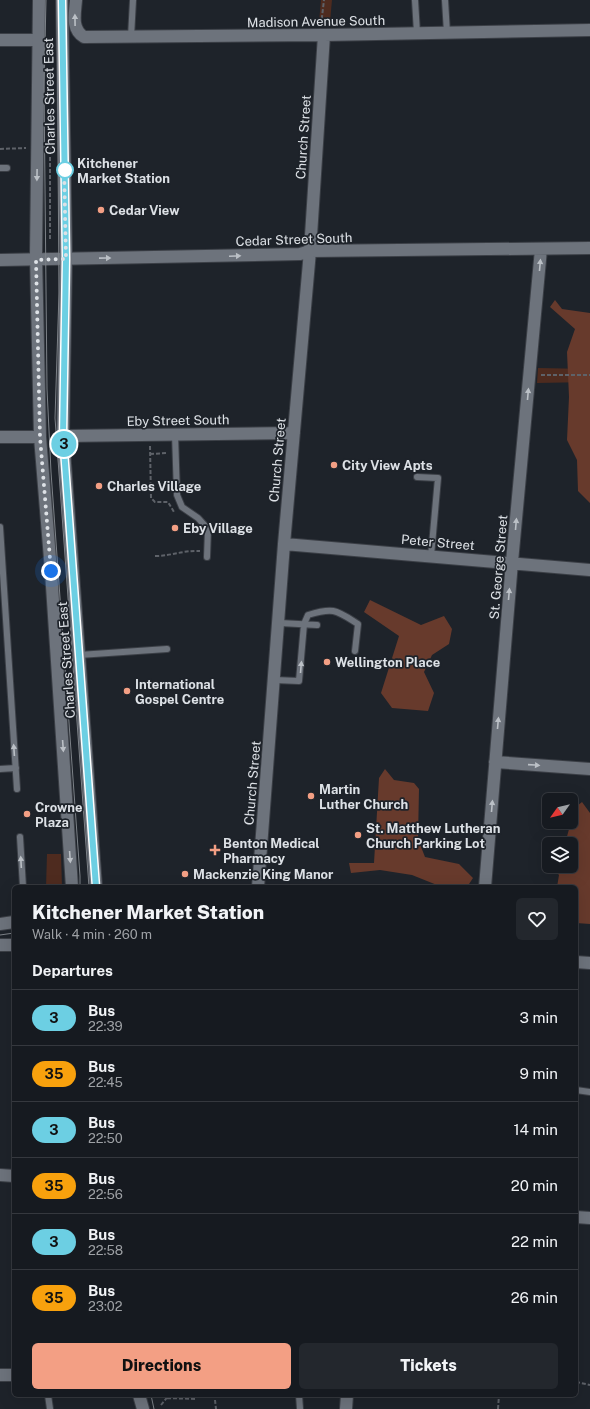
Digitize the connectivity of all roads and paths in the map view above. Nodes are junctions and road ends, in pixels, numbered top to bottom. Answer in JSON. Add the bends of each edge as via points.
{"nodes":[{"id":1,"x":39,"y":0,"type":"edge"},
{"id":2,"x":62,"y":0,"type":"edge"},
{"id":3,"x":76,"y":0,"type":"edge"},
{"id":4,"x":133,"y":0,"type":"edge"},
{"id":5,"x":324,"y":0,"type":"edge"},
{"id":6,"x":415,"y":0,"type":"edge"},
{"id":7,"x":444,"y":0,"type":"edge"},
{"id":8,"x":590,"y":30,"type":"edge"},
{"id":9,"x":323,"y":31,"type":"junction"},
{"id":10,"x":418,"y":33,"type":"junction"},
{"id":11,"x":447,"y":33,"type":"junction"},
{"id":12,"x":131,"y":37,"type":"junction"},
{"id":13,"x":0,"y":40,"type":"edge"},
{"id":14,"x":38,"y":40,"type":"junction"},
{"id":15,"x":50,"y":136,"type":"dead end"},
{"id":16,"x":29,"y":147,"type":"dead end"},
{"id":17,"x":0,"y":149,"type":"edge"},
{"id":18,"x":50,"y":240,"type":"dead end"},
{"id":19,"x":590,"y":248,"type":"edge"},
{"id":20,"x":541,"y":249,"type":"junction"},
{"id":21,"x":310,"y":251,"type":"junction"},
{"id":22,"x":66,"y":259,"type":"junction"},
{"id":23,"x":0,"y":260,"type":"edge"},
{"id":24,"x":36,"y":260,"type":"junction"},
{"id":25,"x":530,"y":375,"type":"junction"},
{"id":26,"x":590,"y":375,"type":"edge"},
{"id":27,"x":294,"y":433,"type":"junction"},
{"id":28,"x":175,"y":434,"type":"junction"},
{"id":29,"x":63,"y":436,"type":"junction"},
{"id":30,"x":0,"y":437,"type":"edge"},
{"id":31,"x":40,"y":437,"type":"junction"},
{"id":32,"x":150,"y":450,"type":"dead end"},
{"id":33,"x":170,"y":453,"type":"dead end"},
{"id":34,"x":150,"y":454,"type":"junction"},
{"id":35,"x":417,"y":477,"type":"dead end"},
{"id":36,"x":174,"y":512,"type":"dead end"},
{"id":37,"x":0,"y":527,"type":"edge"},
{"id":38,"x":284,"y":544,"type":"junction"},
{"id":39,"x":201,"y":545,"type":"dead end"},
{"id":40,"x":155,"y":556,"type":"dead end"},
{"id":41,"x":431,"y":556,"type":"junction"},
{"id":42,"x":207,"y":557,"type":"dead end"},
{"id":43,"x":512,"y":562,"type":"junction"},
{"id":44,"x":590,"y":570,"type":"edge"},
{"id":45,"x":280,"y":623,"type":"junction"},
{"id":46,"x":304,"y":624,"type":"junction"},
{"id":47,"x":317,"y":625,"type":"dead end"},
{"id":48,"x":167,"y":649,"type":"dead end"},
{"id":49,"x":355,"y":651,"type":"dead end"},
{"id":50,"x":79,"y":655,"type":"junction"},
{"id":51,"x":275,"y":680,"type":"junction"},
{"id":52,"x":495,"y":762,"type":"junction"},
{"id":53,"x":16,"y":768,"type":"junction"},
{"id":54,"x":0,"y":769,"type":"edge"},
{"id":55,"x":590,"y":769,"type":"edge"},
{"id":56,"x":17,"y":789,"type":"dead end"},
{"id":57,"x":20,"y":837,"type":"dead end"},
{"id":58,"x":23,"y":885,"type":"edge"},
{"id":59,"x":72,"y":885,"type":"edge"},
{"id":60,"x":96,"y":885,"type":"edge"},
{"id":61,"x":258,"y":885,"type":"edge"},
{"id":62,"x":485,"y":885,"type":"edge"},
{"id":63,"x":12,"y":922,"type":"edge"},
{"id":64,"x":0,"y":924,"type":"edge"},
{"id":65,"x":12,"y":944,"type":"edge"},
{"id":66,"x":0,"y":945,"type":"edge"},
{"id":67,"x":578,"y":962,"type":"edge"},
{"id":68,"x":590,"y":963,"type":"edge"},
{"id":69,"x":578,"y":1090,"type":"edge"},
{"id":70,"x":590,"y":1092,"type":"edge"},
{"id":71,"x":0,"y":1175,"type":"edge"},
{"id":72,"x":12,"y":1176,"type":"edge"},
{"id":73,"x":578,"y":1217,"type":"edge"},
{"id":74,"x":590,"y":1218,"type":"edge"},
{"id":75,"x":12,"y":1375,"type":"edge"},
{"id":76,"x":0,"y":1376,"type":"edge"},
{"id":77,"x":578,"y":1382,"type":"edge"},
{"id":78,"x":590,"y":1385,"type":"edge"},
{"id":79,"x":48,"y":1397,"type":"edge"},
{"id":80,"x":140,"y":1397,"type":"edge"},
{"id":81,"x":299,"y":1397,"type":"edge"},
{"id":82,"x":347,"y":1397,"type":"edge"},
{"id":83,"x":499,"y":1397,"type":"edge"},
{"id":84,"x":167,"y":1398,"type":"joint"},
{"id":85,"x":196,"y":1399,"type":"dead end"},
{"id":86,"x":215,"y":1400,"type":"dead end"},
{"id":87,"x":161,"y":1405,"type":"dead end"},
{"id":88,"x":50,"y":1409,"type":"edge"},
{"id":89,"x":143,"y":1409,"type":"edge"},
{"id":90,"x":216,"y":1409,"type":"edge"},
{"id":91,"x":300,"y":1409,"type":"edge"},
{"id":92,"x":346,"y":1409,"type":"edge"},
{"id":93,"x":498,"y":1409,"type":"edge"}],
"edges":[{"from":1,"to":14,"type":"street","name":"Charles Street East"},
{"from":2,"to":22,"type":"street","name":"Charles Street East"},
{"from":12,"to":3,"type":"street","name":"Madison Avenue South","one_way":true,"via":[[84,37],[78,33],[75,26]]},
{"from":4,"to":12,"type":"lane"},
{"from":5,"to":9,"type":"path"},
{"from":6,"to":10,"type":"lane"},
{"from":7,"to":11,"type":"lane"},
{"from":8,"to":11,"type":"street","name":"Madison Avenue South"},
{"from":9,"to":10,"type":"street","name":"Madison Avenue South"},
{"from":9,"to":12,"type":"street","name":"Madison Avenue South"},
{"from":9,"to":21,"type":"street","name":"Church Street"},
{"from":10,"to":11,"type":"street","name":"Madison Avenue South"},
{"from":13,"to":14,"type":"street"},
{"from":14,"to":24,"type":"street","name":"Charles Street East","one_way":true},
{"from":15,"to":18,"type":"path"},
{"from":16,"to":17,"type":"path"},
{"from":19,"to":20,"type":"street","name":"Cedar Street South"},
{"from":20,"to":21,"type":"street","name":"Cedar Street South"},
{"from":25,"to":20,"type":"street","name":"St. George Street","one_way":true},
{"from":22,"to":21,"type":"street","name":"Cedar Street South","one_way":true,"via":[[300,254]]},
{"from":21,"to":27,"type":"street","name":"Church Street"},
{"from":22,"to":24,"type":"street","name":"Cedar Street South"},
{"from":22,"to":29,"type":"street","name":"Charles Street East"},
{"from":23,"to":24,"type":"street","name":"Cedar Street South"},
{"from":24,"to":31,"type":"street","name":"Charles Street East"},
{"from":25,"to":26,"type":"path"},
{"from":43,"to":25,"type":"street","name":"St. George Street","one_way":true},
{"from":27,"to":28,"type":"street","name":"Eby Street South"},
{"from":27,"to":38,"type":"street","name":"Church Street"},
{"from":28,"to":29,"type":"street","name":"Eby Street South"},
{"from":28,"to":42,"type":"lane","via":[[176,495],[182,507],[208,529]]},
{"from":29,"to":50,"type":"street","name":"Charles Street East"},
{"from":30,"to":31,"type":"street"},
{"from":31,"to":59,"type":"street","name":"Charles Street East","one_way":true},
{"from":32,"to":34,"type":"path"},
{"from":33,"to":34,"type":"path"},
{"from":34,"to":36,"type":"path","via":[[155,502],[168,502]]},
{"from":35,"to":41,"type":"lane","via":[[438,478]]},
{"from":53,"to":37,"type":"lane","one_way":true},
{"from":38,"to":41,"type":"street","name":"Peter Street"},
{"from":38,"to":45,"type":"street","name":"Church Street"},
{"from":39,"to":40,"type":"path","via":[[201,551],[186,550],[170,556]]},
{"from":41,"to":43,"type":"street","name":"Peter Street"},
{"from":43,"to":44,"type":"street","name":"Peter Street"},
{"from":52,"to":43,"type":"street","name":"St. George Street","one_way":true},
{"from":45,"to":46,"type":"lane"},
{"from":45,"to":51,"type":"street","name":"Church Street"},
{"from":46,"to":47,"type":"lane"},
{"from":46,"to":49,"type":"lane","via":[[308,615],[326,610],[338,611],[358,624]]},
{"from":51,"to":46,"type":"lane","one_way":true,"via":[[300,681]]},
{"from":48,"to":50,"type":"lane"},
{"from":50,"to":60,"type":"street","name":"Charles Street East"},
{"from":51,"to":61,"type":"street","name":"Church Street"},
{"from":52,"to":55,"type":"street","one_way":true},
{"from":62,"to":52,"type":"street","name":"St. George Street","one_way":true},
{"from":53,"to":54,"type":"lane"},
{"from":53,"to":56,"type":"lane"},
{"from":58,"to":57,"type":"lane","one_way":true},
{"from":63,"to":64,"type":"street"},
{"from":65,"to":66,"type":"street"},
{"from":67,"to":68,"type":"street"},
{"from":69,"to":70,"type":"lane"},
{"from":71,"to":72,"type":"street"},
{"from":73,"to":74,"type":"street"},
{"from":75,"to":76,"type":"street"},
{"from":77,"to":78,"type":"path"},
{"from":79,"to":88,"type":"lane"},
{"from":80,"to":89,"type":"street"},
{"from":81,"to":91,"type":"lane"},
{"from":82,"to":92,"type":"street"},
{"from":83,"to":93,"type":"path"},
{"from":84,"to":85,"type":"path"},
{"from":84,"to":87,"type":"path"},
{"from":86,"to":90,"type":"path"}]}
